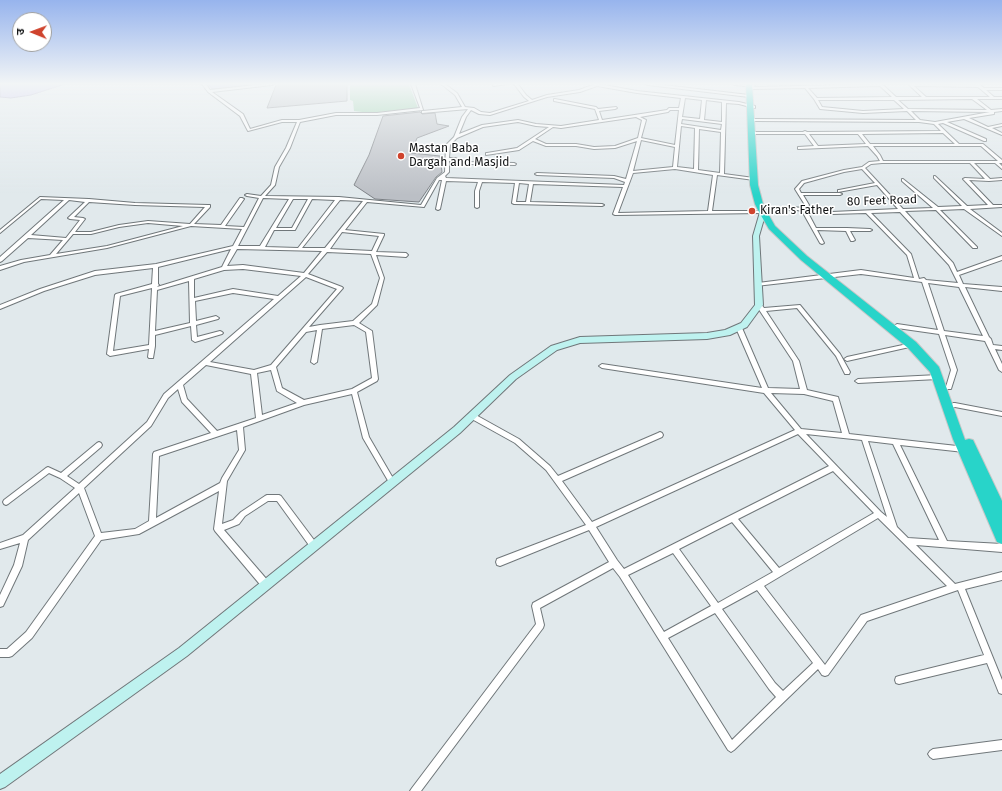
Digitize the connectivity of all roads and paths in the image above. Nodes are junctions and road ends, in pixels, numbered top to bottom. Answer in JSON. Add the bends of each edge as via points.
{"nodes":[{"id":1,"x":755,"y":120,"type":"edge"},
{"id":2,"x":244,"y":121,"type":"edge"},
{"id":3,"x":279,"y":121,"type":"edge"},
{"id":4,"x":299,"y":121,"type":"edge"},
{"id":5,"x":463,"y":121,"type":"edge"},
{"id":6,"x":601,"y":121,"type":"edge"},
{"id":7,"x":644,"y":121,"type":"edge"},
{"id":8,"x":680,"y":121,"type":"edge"},
{"id":9,"x":702,"y":121,"type":"edge"},
{"id":10,"x":724,"y":121,"type":"edge"},
{"id":11,"x":752,"y":121,"type":"edge"},
{"id":12,"x":905,"y":121,"type":"edge"},
{"id":13,"x":919,"y":121,"type":"joint"},
{"id":14,"x":950,"y":121,"type":"edge"},
{"id":15,"x":972,"y":121,"type":"edge"},
{"id":16,"x":944,"y":122,"type":"junction"},
{"id":17,"x":935,"y":123,"type":"junction"},
{"id":18,"x":724,"y":124,"type":"junction"},
{"id":19,"x":680,"y":125,"type":"junction"},
{"id":20,"x":1002,"y":125,"type":"edge"},
{"id":21,"x":553,"y":126,"type":"junction"},
{"id":22,"x":697,"y":128,"type":"junction"},
{"id":23,"x":988,"y":128,"type":"junction"},
{"id":24,"x":723,"y":131,"type":"junction"},
{"id":25,"x":805,"y":132,"type":"junction"},
{"id":26,"x":944,"y":132,"type":"junction"},
{"id":27,"x":859,"y":133,"type":"junction"},
{"id":28,"x":755,"y":134,"type":"junction"},
{"id":29,"x":1002,"y":134,"type":"edge"},
{"id":30,"x":456,"y":138,"type":"junction"},
{"id":31,"x":639,"y":139,"type":"junction"},
{"id":32,"x":532,"y":140,"type":"junction"},
{"id":33,"x":985,"y":140,"type":"dead end"},
{"id":34,"x":870,"y":145,"type":"junction"},
{"id":35,"x":958,"y":145,"type":"junction"},
{"id":36,"x":677,"y":146,"type":"junction"},
{"id":37,"x":817,"y":147,"type":"junction"},
{"id":38,"x":799,"y":148,"type":"dead end"},
{"id":39,"x":487,"y":154,"type":"dead end"},
{"id":40,"x":447,"y":160,"type":"junction"},
{"id":41,"x":882,"y":162,"type":"junction"},
{"id":42,"x":971,"y":162,"type":"junction"},
{"id":43,"x":996,"y":162,"type":"junction"},
{"id":44,"x":1002,"y":162,"type":"edge"},
{"id":45,"x":514,"y":164,"type":"dead end"},
{"id":46,"x":675,"y":168,"type":"junction"},
{"id":47,"x":863,"y":168,"type":"junction"},
{"id":48,"x":1002,"y":168,"type":"edge"},
{"id":49,"x":696,"y":171,"type":"junction"},
{"id":50,"x":631,"y":172,"type":"junction"},
{"id":51,"x":537,"y":174,"type":"dead end"},
{"id":52,"x":715,"y":174,"type":"junction"},
{"id":53,"x":722,"y":175,"type":"junction"},
{"id":54,"x":444,"y":177,"type":"junction"},
{"id":55,"x":935,"y":177,"type":"dead end"},
{"id":56,"x":754,"y":179,"type":"junction"},
{"id":57,"x":1002,"y":179,"type":"edge"},
{"id":58,"x":903,"y":180,"type":"dead end"},
{"id":59,"x":989,"y":180,"type":"junction"},
{"id":60,"x":480,"y":181,"type":"junction"},
{"id":61,"x":517,"y":182,"type":"junction"},
{"id":62,"x":531,"y":183,"type":"junction"},
{"id":63,"x":627,"y":183,"type":"junction"},
{"id":64,"x":877,"y":184,"type":"junction"},
{"id":65,"x":800,"y":194,"type":"junction"},
{"id":66,"x":247,"y":195,"type":"dead end"},
{"id":67,"x":262,"y":196,"type":"junction"},
{"id":68,"x":292,"y":197,"type":"junction"},
{"id":69,"x":311,"y":198,"type":"junction"},
{"id":70,"x":339,"y":198,"type":"junction"},
{"id":71,"x":68,"y":199,"type":"junction"},
{"id":72,"x":242,"y":199,"type":"dead end"},
{"id":73,"x":89,"y":200,"type":"junction"},
{"id":74,"x":366,"y":200,"type":"junction"},
{"id":75,"x":528,"y":204,"type":"junction"},
{"id":76,"x":602,"y":205,"type":"dead end"},
{"id":77,"x":992,"y":206,"type":"junction"},
{"id":78,"x":1002,"y":206,"type":"edge"},
{"id":79,"x":477,"y":207,"type":"dead end"},
{"id":80,"x":966,"y":208,"type":"junction"},
{"id":81,"x":438,"y":209,"type":"dead end"},
{"id":82,"x":937,"y":209,"type":"junction"},
{"id":83,"x":804,"y":210,"type":"junction"},
{"id":84,"x":902,"y":211,"type":"junction"},
{"id":85,"x":766,"y":212,"type":"junction"},
{"id":86,"x":868,"y":212,"type":"junction"},
{"id":87,"x":710,"y":213,"type":"junction"},
{"id":88,"x":191,"y":225,"type":"junction"},
{"id":89,"x":222,"y":227,"type":"junction"},
{"id":90,"x":245,"y":228,"type":"junction"},
{"id":91,"x":273,"y":229,"type":"junction"},
{"id":92,"x":814,"y":229,"type":"junction"},
{"id":93,"x":847,"y":229,"type":"junction"},
{"id":94,"x":870,"y":230,"type":"dead end"},
{"id":95,"x":342,"y":231,"type":"junction"},
{"id":96,"x":0,"y":232,"type":"edge"},
{"id":97,"x":72,"y":233,"type":"junction"},
{"id":98,"x":1002,"y":235,"type":"edge"},
{"id":99,"x":26,"y":236,"type":"junction"},
{"id":100,"x":66,"y":239,"type":"junction"},
{"id":101,"x":854,"y":240,"type":"dead end"},
{"id":102,"x":822,"y":243,"type":"dead end"},
{"id":103,"x":235,"y":247,"type":"junction"},
{"id":104,"x":262,"y":247,"type":"junction"},
{"id":105,"x":975,"y":247,"type":"dead end"},
{"id":106,"x":299,"y":249,"type":"junction"},
{"id":107,"x":326,"y":250,"type":"junction"},
{"id":108,"x":374,"y":254,"type":"junction"},
{"id":109,"x":406,"y":255,"type":"dead end"},
{"id":110,"x":52,"y":256,"type":"junction"},
{"id":111,"x":1002,"y":258,"type":"edge"},
{"id":112,"x":0,"y":260,"type":"edge"},
{"id":113,"x":156,"y":266,"type":"junction"},
{"id":114,"x":0,"y":268,"type":"edge"},
{"id":115,"x":224,"y":268,"type":"junction"},
{"id":116,"x":956,"y":274,"type":"junction"},
{"id":117,"x":305,"y":275,"type":"junction"},
{"id":118,"x":830,"y":277,"type":"junction"},
{"id":119,"x":191,"y":279,"type":"junction"},
{"id":120,"x":917,"y":279,"type":"junction"},
{"id":121,"x":924,"y":280,"type":"junction"},
{"id":122,"x":758,"y":285,"type":"junction"},
{"id":123,"x":962,"y":285,"type":"junction"},
{"id":124,"x":156,"y":287,"type":"junction"},
{"id":125,"x":1002,"y":290,"type":"edge"},
{"id":126,"x":279,"y":298,"type":"junction"},
{"id":127,"x":192,"y":300,"type":"junction"},
{"id":128,"x":0,"y":307,"type":"edge"},
{"id":129,"x":761,"y":308,"type":"junction"},
{"id":130,"x":216,"y":318,"type":"dead end"},
{"id":131,"x":355,"y":323,"type":"junction"},
{"id":132,"x":193,"y":324,"type":"junction"},
{"id":133,"x":897,"y":326,"type":"junction"},
{"id":134,"x":320,"y":328,"type":"junction"},
{"id":135,"x":739,"y":328,"type":"junction"},
{"id":136,"x":304,"y":330,"type":"junction"},
{"id":137,"x":941,"y":332,"type":"junction"},
{"id":138,"x":152,"y":333,"type":"junction"},
{"id":139,"x":220,"y":333,"type":"dead end"},
{"id":140,"x":988,"y":339,"type":"junction"},
{"id":141,"x":152,"y":346,"type":"junction"},
{"id":142,"x":912,"y":346,"type":"junction"},
{"id":143,"x":991,"y":347,"type":"junction"},
{"id":144,"x":1002,"y":348,"type":"edge"},
{"id":145,"x":151,"y":357,"type":"dead end"},
{"id":146,"x":847,"y":359,"type":"dead end"},
{"id":147,"x":314,"y":362,"type":"dead end"},
{"id":148,"x":204,"y":364,"type":"junction"},
{"id":149,"x":602,"y":366,"type":"dead end"},
{"id":150,"x":272,"y":367,"type":"junction"},
{"id":151,"x":1002,"y":370,"type":"edge"},
{"id":152,"x":254,"y":372,"type":"junction"},
{"id":153,"x":847,"y":372,"type":"dead end"},
{"id":154,"x":938,"y":377,"type":"junction"},
{"id":155,"x":858,"y":381,"type":"dead end"},
{"id":156,"x":180,"y":384,"type":"junction"},
{"id":157,"x":949,"y":387,"type":"junction"},
{"id":158,"x":766,"y":390,"type":"junction"},
{"id":159,"x":354,"y":391,"type":"junction"},
{"id":160,"x":804,"y":392,"type":"junction"},
{"id":161,"x":303,"y":402,"type":"junction"},
{"id":162,"x":955,"y":405,"type":"junction"},
{"id":163,"x":1002,"y":414,"type":"edge"},
{"id":164,"x":472,"y":416,"type":"junction"},
{"id":165,"x":259,"y":419,"type":"junction"},
{"id":166,"x":240,"y":426,"type":"junction"},
{"id":167,"x":799,"y":431,"type":"junction"},
{"id":168,"x":216,"y":434,"type":"junction"},
{"id":169,"x":660,"y":435,"type":"dead end"},
{"id":170,"x":846,"y":436,"type":"junction"},
{"id":171,"x":864,"y":438,"type":"junction"},
{"id":172,"x":895,"y":442,"type":"junction"},
{"id":173,"x":99,"y":445,"type":"dead end"},
{"id":174,"x":964,"y":449,"type":"junction"},
{"id":175,"x":834,"y":467,"type":"junction"},
{"id":176,"x":62,"y":476,"type":"junction"},
{"id":177,"x":557,"y":480,"type":"junction"},
{"id":178,"x":392,"y":482,"type":"junction"},
{"id":179,"x":223,"y":485,"type":"junction"},
{"id":180,"x":80,"y":488,"type":"junction"},
{"id":181,"x":6,"y":502,"type":"dead end"},
{"id":182,"x":987,"y":504,"type":"junction"},
{"id":183,"x":1000,"y":505,"type":"edge"},
{"id":184,"x":879,"y":514,"type":"junction"},
{"id":185,"x":1002,"y":515,"type":"edge"},
{"id":186,"x":733,"y":518,"type":"junction"},
{"id":187,"x":152,"y":524,"type":"junction"},
{"id":188,"x":591,"y":526,"type":"junction"},
{"id":189,"x":218,"y":529,"type":"junction"},
{"id":190,"x":894,"y":529,"type":"junction"},
{"id":191,"x":99,"y":537,"type":"junction"},
{"id":192,"x":25,"y":538,"type":"junction"},
{"id":193,"x":1002,"y":538,"type":"edge"},
{"id":194,"x":906,"y":541,"type":"junction"},
{"id":195,"x":945,"y":544,"type":"junction"},
{"id":196,"x":0,"y":546,"type":"edge"},
{"id":197,"x":314,"y":546,"type":"junction"},
{"id":198,"x":674,"y":548,"type":"junction"},
{"id":199,"x":1002,"y":548,"type":"edge"},
{"id":200,"x":500,"y":562,"type":"dead end"},
{"id":201,"x":614,"y":563,"type":"junction"},
{"id":202,"x":778,"y":573,"type":"junction"},
{"id":203,"x":623,"y":574,"type":"junction"},
{"id":204,"x":1002,"y":576,"type":"edge"},
{"id":205,"x":266,"y":585,"type":"junction"},
{"id":206,"x":758,"y":586,"type":"junction"},
{"id":207,"x":957,"y":587,"type":"junction"},
{"id":208,"x":0,"y":603,"type":"edge"},
{"id":209,"x":717,"y":607,"type":"junction"},
{"id":210,"x":662,"y":637,"type":"junction"},
{"id":211,"x":0,"y":653,"type":"edge"},
{"id":212,"x":989,"y":658,"type":"junction"},
{"id":213,"x":818,"y":663,"type":"junction"},
{"id":214,"x":899,"y":680,"type":"dead end"},
{"id":215,"x":1002,"y":690,"type":"edge"},
{"id":216,"x":782,"y":697,"type":"junction"},
{"id":217,"x":1002,"y":745,"type":"edge"},
{"id":218,"x":933,"y":754,"type":"dead end"},
{"id":219,"x":0,"y":782,"type":"edge"},
{"id":220,"x":415,"y":791,"type":"edge"}],
"edges":[{"from":1,"to":28,"type":"highway"},
{"from":2,"to":3,"type":"street","via":[[248,130]]},
{"from":4,"to":67,"type":"street","via":[[277,167],[273,185]]},
{"from":5,"to":30,"type":"street"},
{"from":6,"to":21,"type":"street"},
{"from":7,"to":31,"type":"street"},
{"from":8,"to":19,"type":"street"},
{"from":9,"to":18,"type":"street"},
{"from":10,"to":18,"type":"street"},
{"from":11,"to":56,"type":"highway"},
{"from":12,"to":13,"type":"street"},
{"from":13,"to":17,"type":"street"},
{"from":14,"to":16,"type":"street"},
{"from":15,"to":23,"type":"street"},
{"from":16,"to":17,"type":"street"},
{"from":16,"to":33,"type":"street"},
{"from":17,"to":26,"type":"street"},
{"from":18,"to":24,"type":"street"},
{"from":19,"to":22,"type":"street"},
{"from":19,"to":36,"type":"street"},
{"from":20,"to":23,"type":"street"},
{"from":21,"to":30,"type":"street","via":[[518,121],[500,122],[482,126]]},
{"from":21,"to":32,"type":"street"},
{"from":22,"to":24,"type":"street"},
{"from":22,"to":49,"type":"street"},
{"from":23,"to":29,"type":"street"},
{"from":24,"to":53,"type":"street"},
{"from":25,"to":27,"type":"street"},
{"from":25,"to":28,"type":"street"},
{"from":25,"to":37,"type":"street"},
{"from":26,"to":27,"type":"street"},
{"from":26,"to":35,"type":"street"},
{"from":27,"to":34,"type":"street"},
{"from":28,"to":85,"type":"highway","via":[[759,186]]},
{"from":30,"to":40,"type":"street","via":[[448,145]]},
{"from":31,"to":32,"type":"street","via":[[615,147],[594,148],[546,145]]},
{"from":31,"to":36,"type":"street"},
{"from":31,"to":50,"type":"street"},
{"from":32,"to":39,"type":"street","via":[[518,149]]},
{"from":34,"to":35,"type":"street"},
{"from":34,"to":37,"type":"street"},
{"from":34,"to":41,"type":"street"},
{"from":35,"to":44,"type":"street","via":[[982,145]]},
{"from":36,"to":46,"type":"street"},
{"from":37,"to":38,"type":"street"},
{"from":40,"to":45,"type":"street"},
{"from":40,"to":54,"type":"street","via":[[447,172]]},
{"from":41,"to":42,"type":"street"},
{"from":41,"to":47,"type":"street","via":[[870,163]]},
{"from":42,"to":43,"type":"street"},
{"from":42,"to":59,"type":"street"},
{"from":43,"to":44,"type":"street"},
{"from":43,"to":48,"type":"street"},
{"from":46,"to":49,"type":"street"},
{"from":46,"to":50,"type":"street"},
{"from":47,"to":64,"type":"street"},
{"from":47,"to":65,"type":"street","via":[[804,182],[796,189]]},
{"from":49,"to":52,"type":"street"},
{"from":50,"to":63,"type":"street"},
{"from":51,"to":63,"type":"street","via":[[614,177]]},
{"from":52,"to":53,"type":"street"},
{"from":52,"to":87,"type":"street"},
{"from":53,"to":56,"type":"street"},
{"from":54,"to":60,"type":"street"},
{"from":54,"to":74,"type":"street","via":[[438,179],[422,206]]},
{"from":54,"to":81,"type":"street"},
{"from":55,"to":80,"type":"street"},
{"from":56,"to":85,"type":"highway","via":[[758,204]]},
{"from":57,"to":59,"type":"street"},
{"from":58,"to":82,"type":"street"},
{"from":59,"to":77,"type":"street","via":[[965,180]]},
{"from":60,"to":61,"type":"street"},
{"from":60,"to":79,"type":"street"},
{"from":61,"to":62,"type":"street"},
{"from":61,"to":75,"type":"street","via":[[514,203]]},
{"from":62,"to":63,"type":"street"},
{"from":62,"to":75,"type":"street"},
{"from":63,"to":87,"type":"street","name":"80 Feet Road","via":[[615,214]]},
{"from":64,"to":65,"type":"street","via":[[839,192]]},
{"from":64,"to":84,"type":"street"},
{"from":65,"to":83,"type":"street","via":[[807,205]]},
{"from":66,"to":67,"type":"street"},
{"from":67,"to":68,"type":"street"},
{"from":67,"to":90,"type":"street"},
{"from":68,"to":69,"type":"street"},
{"from":68,"to":91,"type":"street"},
{"from":69,"to":70,"type":"street"},
{"from":69,"to":91,"type":"street","via":[[293,229]]},
{"from":70,"to":74,"type":"street"},
{"from":70,"to":106,"type":"street"},
{"from":71,"to":73,"type":"street"},
{"from":71,"to":96,"type":"street","via":[[40,198]]},
{"from":71,"to":99,"type":"street"},
{"from":72,"to":89,"type":"street"},
{"from":73,"to":88,"type":"street","via":[[208,206]]},
{"from":73,"to":97,"type":"street","via":[[70,218],[83,219]]},
{"from":74,"to":95,"type":"street"},
{"from":75,"to":76,"type":"street"},
{"from":77,"to":78,"type":"street","name":"80 Feet Road"},
{"from":77,"to":80,"type":"street","name":"80 Feet Road"},
{"from":80,"to":82,"type":"street","name":"80 Feet Road"},
{"from":80,"to":98,"type":"street"},
{"from":82,"to":84,"type":"street","name":"80 Feet Road"},
{"from":82,"to":105,"type":"street"},
{"from":83,"to":85,"type":"street","name":"80 Feet Road","via":[[792,208]]},
{"from":83,"to":86,"type":"street","name":"80 Feet Road","via":[[832,213]]},
{"from":83,"to":92,"type":"street"},
{"from":84,"to":86,"type":"street","name":"80 Feet Road"},
{"from":84,"to":116,"type":"street","via":[[951,264]]},
{"from":85,"to":87,"type":"street","name":"80 Feet Road"},
{"from":85,"to":118,"type":"highway","via":[[772,227],[804,258]]},
{"from":85,"to":122,"type":"street","via":[[756,236]]},
{"from":86,"to":120,"type":"street","via":[[909,255]]},
{"from":88,"to":89,"type":"street"},
{"from":88,"to":97,"type":"street","via":[[148,222],[91,233]]},
{"from":88,"to":110,"type":"street","via":[[107,247]]},
{"from":89,"to":90,"type":"street"},
{"from":90,"to":103,"type":"street"},
{"from":91,"to":104,"type":"street"},
{"from":92,"to":93,"type":"street"},
{"from":92,"to":102,"type":"street"},
{"from":93,"to":94,"type":"street"},
{"from":93,"to":101,"type":"street"},
{"from":95,"to":107,"type":"street"},
{"from":95,"to":108,"type":"street","via":[[382,235]]},
{"from":97,"to":100,"type":"street"},
{"from":99,"to":100,"type":"street"},
{"from":99,"to":112,"type":"street"},
{"from":100,"to":110,"type":"street"},
{"from":103,"to":104,"type":"street"},
{"from":103,"to":113,"type":"street"},
{"from":103,"to":115,"type":"street"},
{"from":104,"to":106,"type":"street"},
{"from":106,"to":107,"type":"street"},
{"from":107,"to":108,"type":"street"},
{"from":107,"to":117,"type":"street"},
{"from":108,"to":109,"type":"street"},
{"from":108,"to":131,"type":"street","via":[[382,278],[374,306]]},
{"from":110,"to":114,"type":"street"},
{"from":111,"to":116,"type":"street"},
{"from":113,"to":124,"type":"street"},
{"from":113,"to":128,"type":"street","via":[[95,273]]},
{"from":115,"to":117,"type":"street"},
{"from":115,"to":119,"type":"street"},
{"from":116,"to":123,"type":"street"},
{"from":117,"to":126,"type":"street"},
{"from":117,"to":136,"type":"street","via":[[340,288]]},
{"from":118,"to":120,"type":"street","via":[[861,272]]},
{"from":118,"to":122,"type":"street"},
{"from":118,"to":133,"type":"highway"},
{"from":118,"to":142,"type":"highway"},
{"from":119,"to":124,"type":"street"},
{"from":119,"to":127,"type":"street"},
{"from":120,"to":121,"type":"street"},
{"from":121,"to":123,"type":"street"},
{"from":121,"to":137,"type":"street"},
{"from":122,"to":129,"type":"street"},
{"from":123,"to":125,"type":"street"},
{"from":123,"to":140,"type":"street"},
{"from":124,"to":138,"type":"street"},
{"from":124,"to":141,"type":"street","via":[[118,295],[110,354]]},
{"from":126,"to":127,"type":"street","via":[[234,291]]},
{"from":126,"to":148,"type":"street"},
{"from":127,"to":132,"type":"street"},
{"from":129,"to":135,"type":"street"},
{"from":129,"to":153,"type":"street","via":[[798,306],[838,354]]},
{"from":129,"to":160,"type":"street","via":[[796,361]]},
{"from":130,"to":132,"type":"street"},
{"from":131,"to":134,"type":"street"},
{"from":131,"to":159,"type":"street","via":[[369,331],[375,379]]},
{"from":132,"to":138,"type":"street"},
{"from":132,"to":139,"type":"street","via":[[195,340]]},
{"from":133,"to":137,"type":"street"},
{"from":133,"to":157,"type":"highway","via":[[943,370]]},
{"from":134,"to":136,"type":"street"},
{"from":134,"to":147,"type":"street"},
{"from":135,"to":158,"type":"street"},
{"from":135,"to":164,"type":"street","via":[[707,336],[580,340],[554,348],[514,377]]},
{"from":136,"to":150,"type":"street"},
{"from":137,"to":140,"type":"street"},
{"from":137,"to":157,"type":"street","via":[[954,370]]},
{"from":138,"to":141,"type":"street"},
{"from":140,"to":143,"type":"street"},
{"from":141,"to":145,"type":"street"},
{"from":142,"to":146,"type":"street"},
{"from":142,"to":154,"type":"highway","via":[[935,370]]},
{"from":143,"to":144,"type":"street"},
{"from":143,"to":151,"type":"street"},
{"from":148,"to":152,"type":"street"},
{"from":148,"to":156,"type":"street"},
{"from":149,"to":158,"type":"street"},
{"from":150,"to":152,"type":"street"},
{"from":150,"to":161,"type":"street","via":[[279,388]]},
{"from":152,"to":165,"type":"street"},
{"from":154,"to":155,"type":"street"},
{"from":154,"to":174,"type":"highway"},
{"from":156,"to":168,"type":"street","via":[[184,400]]},
{"from":156,"to":180,"type":"street","via":[[166,396],[149,424]]},
{"from":157,"to":162,"type":"highway"},
{"from":158,"to":160,"type":"street"},
{"from":158,"to":167,"type":"street"},
{"from":159,"to":161,"type":"street"},
{"from":159,"to":178,"type":"street","via":[[366,438]]},
{"from":160,"to":170,"type":"street","via":[[836,399]]},
{"from":161,"to":165,"type":"street"},
{"from":162,"to":163,"type":"street"},
{"from":162,"to":183,"type":"highway","via":[[968,440]]},
{"from":164,"to":177,"type":"street","via":[[517,441],[548,468]]},
{"from":164,"to":178,"type":"street"},
{"from":165,"to":166,"type":"street"},
{"from":166,"to":168,"type":"street"},
{"from":166,"to":179,"type":"street","via":[[242,450]]},
{"from":167,"to":170,"type":"street"},
{"from":167,"to":175,"type":"street"},
{"from":167,"to":188,"type":"street"},
{"from":168,"to":187,"type":"street","via":[[156,454]]},
{"from":169,"to":177,"type":"street"},
{"from":170,"to":171,"type":"street"},
{"from":171,"to":172,"type":"street"},
{"from":171,"to":190,"type":"street"},
{"from":172,"to":174,"type":"street"},
{"from":172,"to":195,"type":"street"},
{"from":173,"to":176,"type":"street"},
{"from":174,"to":182,"type":"highway"},
{"from":175,"to":184,"type":"street"},
{"from":175,"to":186,"type":"street"},
{"from":176,"to":180,"type":"street"},
{"from":176,"to":181,"type":"street","via":[[48,470]]},
{"from":177,"to":188,"type":"street"},
{"from":178,"to":197,"type":"street"},
{"from":179,"to":187,"type":"street"},
{"from":179,"to":189,"type":"street"},
{"from":180,"to":191,"type":"street"},
{"from":180,"to":192,"type":"street"},
{"from":182,"to":183,"type":"street"},
{"from":182,"to":193,"type":"highway"},
{"from":183,"to":185,"type":"highway"},
{"from":184,"to":190,"type":"street"},
{"from":184,"to":202,"type":"street"},
{"from":186,"to":198,"type":"street"},
{"from":186,"to":202,"type":"street"},
{"from":187,"to":191,"type":"street","via":[[136,532]]},
{"from":188,"to":200,"type":"street"},
{"from":188,"to":201,"type":"street"},
{"from":189,"to":197,"type":"street","via":[[236,522],[243,514],[268,498],[279,498]]},
{"from":189,"to":205,"type":"street"},
{"from":190,"to":194,"type":"street"},
{"from":191,"to":211,"type":"street","via":[[29,635],[9,653]]},
{"from":192,"to":196,"type":"street"},
{"from":192,"to":208,"type":"street","via":[[18,566]]},
{"from":194,"to":195,"type":"street"},
{"from":194,"to":207,"type":"street"},
{"from":195,"to":199,"type":"street"},
{"from":197,"to":205,"type":"street"},
{"from":198,"to":203,"type":"street"},
{"from":198,"to":209,"type":"street"},
{"from":201,"to":203,"type":"street"},
{"from":201,"to":220,"type":"street","via":[[536,606],[540,624]]},
{"from":202,"to":206,"type":"street"},
{"from":203,"to":210,"type":"street"},
{"from":204,"to":207,"type":"street"},
{"from":205,"to":219,"type":"street","via":[[183,652]]},
{"from":206,"to":209,"type":"street"},
{"from":206,"to":213,"type":"street"},
{"from":207,"to":212,"type":"street"},
{"from":207,"to":213,"type":"street","via":[[864,618],[825,672]]},
{"from":209,"to":210,"type":"street"},
{"from":209,"to":216,"type":"street"},
{"from":210,"to":216,"type":"street","via":[[731,747]]},
{"from":212,"to":214,"type":"street"},
{"from":212,"to":215,"type":"street"},
{"from":213,"to":216,"type":"street"},
{"from":217,"to":218,"type":"street"}]}
